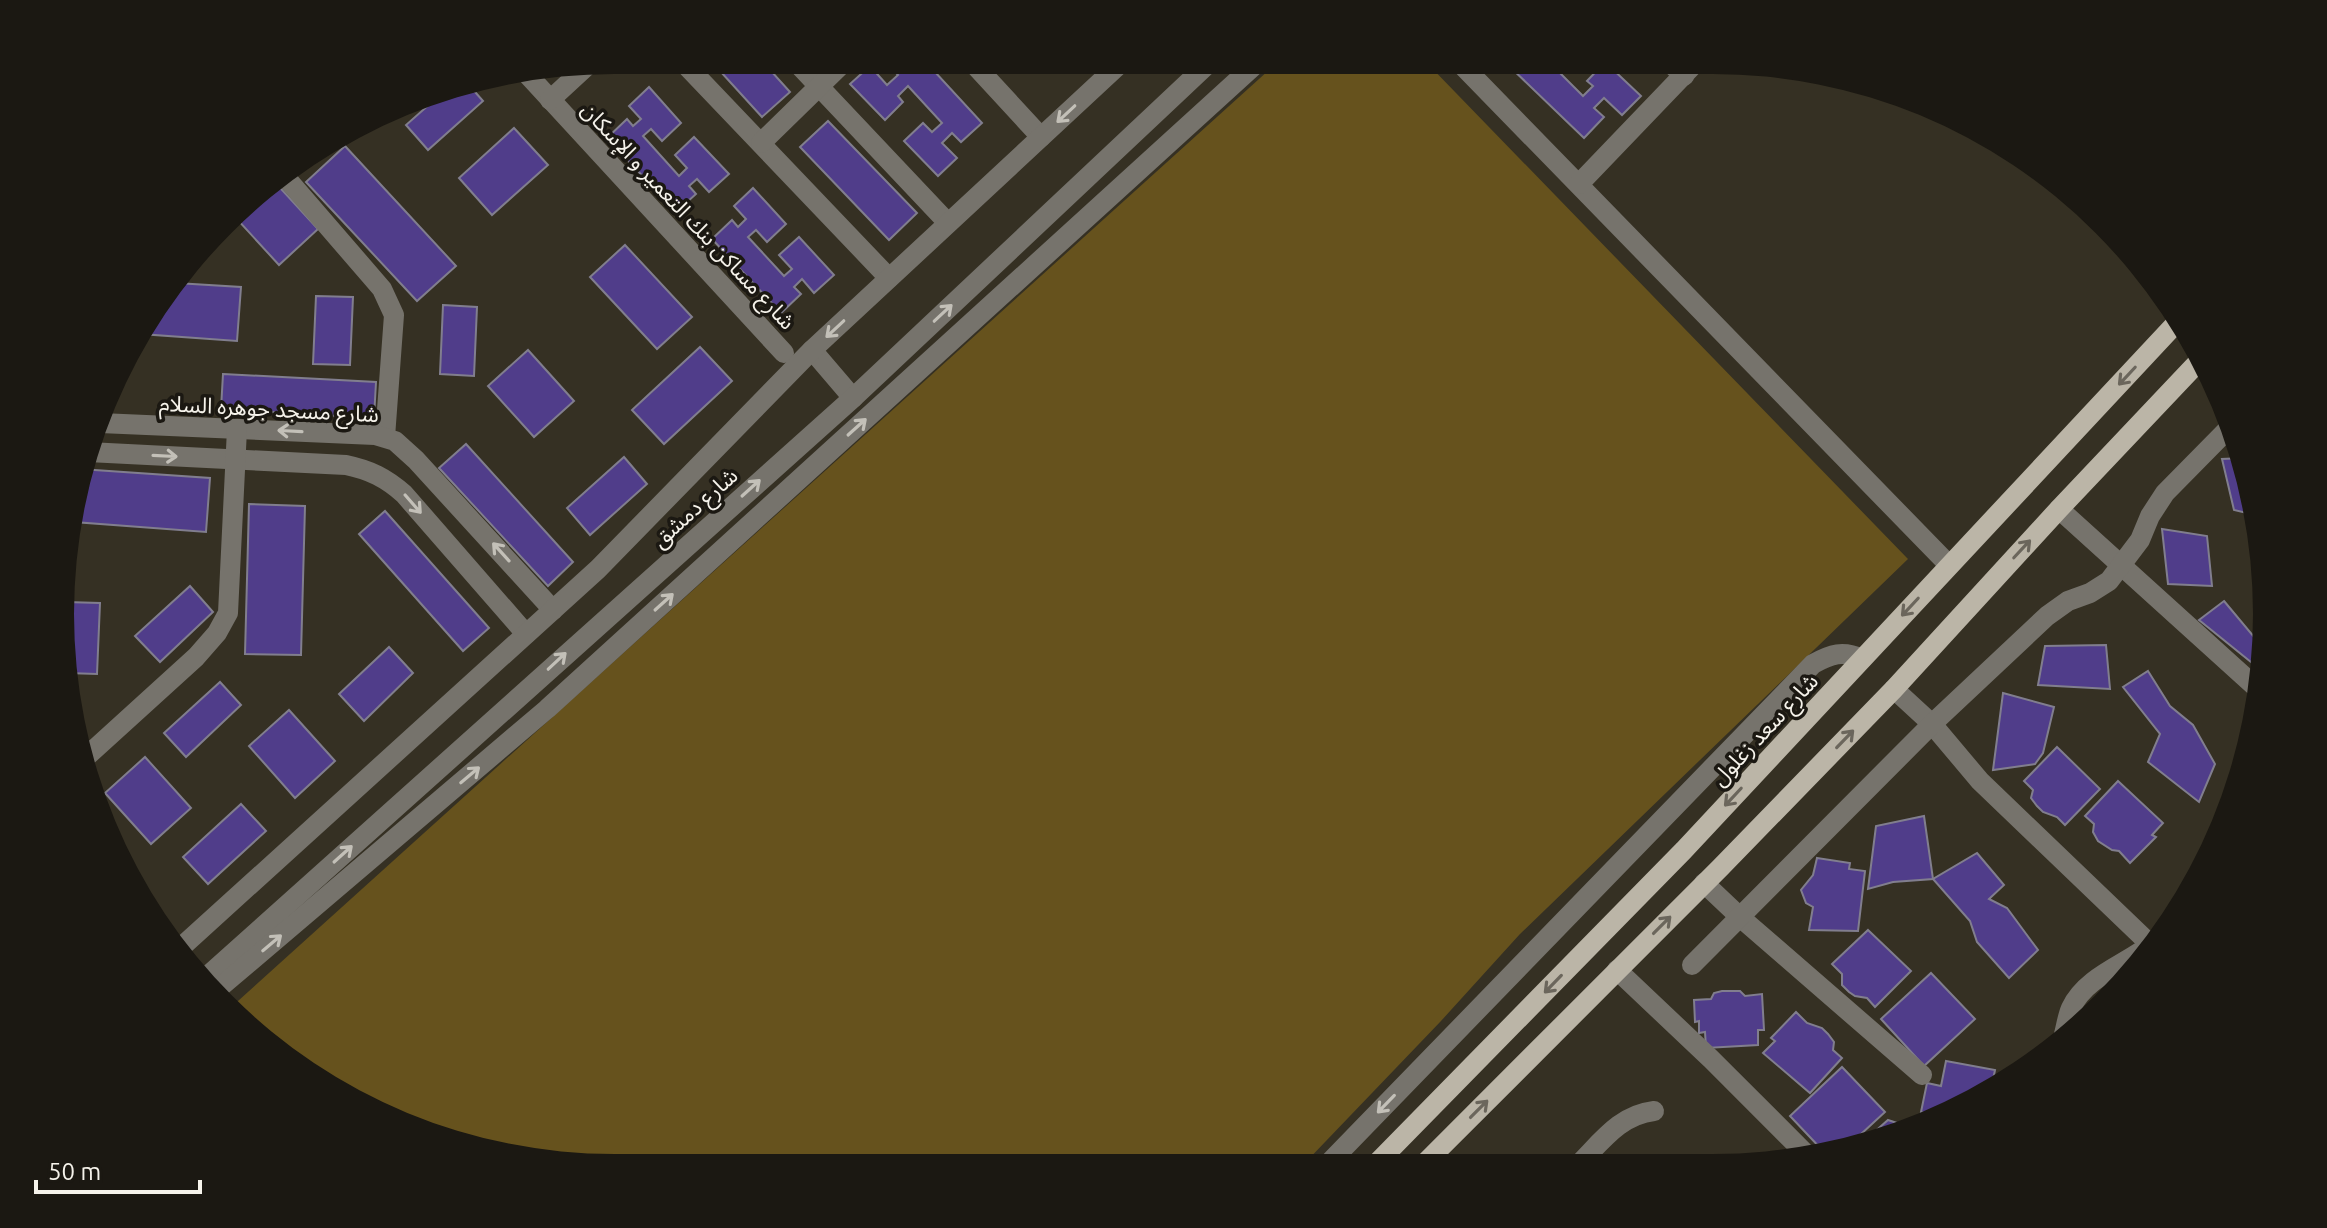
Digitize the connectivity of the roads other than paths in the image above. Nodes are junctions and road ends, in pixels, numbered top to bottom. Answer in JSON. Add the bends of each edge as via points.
{"nodes":[{"id":1,"x":694,"y":74,"type":"edge"},
{"id":2,"x":807,"y":74,"type":"edge"},
{"id":3,"x":832,"y":74,"type":"edge"},
{"id":4,"x":983,"y":74,"type":"edge"},
{"id":5,"x":1107,"y":74,"type":"edge"},
{"id":6,"x":1197,"y":74,"type":"edge"},
{"id":7,"x":1245,"y":74,"type":"edge"},
{"id":8,"x":1471,"y":74,"type":"edge"},
{"id":9,"x":1684,"y":74,"type":"edge"},
{"id":10,"x":577,"y":75,"type":"edge"},
{"id":11,"x":533,"y":81,"type":"edge"},
{"id":12,"x":819,"y":87,"type":"junction"},
{"id":13,"x":550,"y":100,"type":"junction"},
{"id":14,"x":1041,"y":137,"type":"junction"},
{"id":15,"x":761,"y":143,"type":"junction"},
{"id":16,"x":290,"y":182,"type":"edge"},
{"id":17,"x":1579,"y":184,"type":"junction"},
{"id":18,"x":1060,"y":204,"type":"junction"},
{"id":19,"x":948,"y":223,"type":"junction"},
{"id":20,"x":1079,"y":225,"type":"junction"},
{"id":21,"x":889,"y":278,"type":"junction"},
{"id":22,"x":2171,"y":328,"type":"edge"},
{"id":23,"x":812,"y":350,"type":"junction"},
{"id":24,"x":784,"y":353,"type":"dead end"},
{"id":25,"x":2193,"y":367,"type":"edge"},
{"id":26,"x":853,"y":398,"type":"junction"},
{"id":27,"x":109,"y":423,"type":"edge"},
{"id":28,"x":237,"y":429,"type":"junction"},
{"id":29,"x":2222,"y":435,"type":"edge"},
{"id":30,"x":385,"y":437,"type":"junction"},
{"id":31,"x":99,"y":453,"type":"edge"},
{"id":32,"x":235,"y":459,"type":"junction"},
{"id":33,"x":2059,"y":509,"type":"junction"},
{"id":34,"x":1949,"y":565,"type":"junction"},
{"id":35,"x":2123,"y":566,"type":"junction"},
{"id":36,"x":553,"y":610,"type":"junction"},
{"id":37,"x":526,"y":634,"type":"junction"},
{"id":38,"x":1862,"y":659,"type":"junction"},
{"id":39,"x":2248,"y":680,"type":"edge"},
{"id":40,"x":531,"y":686,"type":"junction"},
{"id":41,"x":1894,"y":689,"type":"junction"},
{"id":42,"x":547,"y":709,"type":"junction"},
{"id":43,"x":1932,"y":724,"type":"junction"},
{"id":44,"x":92,"y":752,"type":"edge"},
{"id":45,"x":1704,"y":883,"type":"junction"},
{"id":46,"x":1741,"y":918,"type":"junction"},
{"id":47,"x":2145,"y":937,"type":"edge"},
{"id":48,"x":186,"y":943,"type":"edge"},
{"id":49,"x":2126,"y":961,"type":"edge"},
{"id":50,"x":1692,"y":965,"type":"dead end"},
{"id":51,"x":1617,"y":970,"type":"junction"},
{"id":52,"x":211,"y":973,"type":"edge"},
{"id":53,"x":222,"y":985,"type":"edge"},
{"id":54,"x":2067,"y":1022,"type":"edge"},
{"id":55,"x":1922,"y":1075,"type":"dead end"},
{"id":56,"x":1654,"y":1111,"type":"dead end"},
{"id":57,"x":1428,"y":1112,"type":"junction"},
{"id":58,"x":1452,"y":1136,"type":"junction"},
{"id":59,"x":1799,"y":1147,"type":"edge"},
{"id":60,"x":1338,"y":1154,"type":"edge"},
{"id":61,"x":1386,"y":1154,"type":"edge"},
{"id":62,"x":1434,"y":1154,"type":"edge"},
{"id":63,"x":1589,"y":1154,"type":"edge"}],
"edges":[{"from":1,"to":15,"type":"street"},
{"from":2,"to":12,"type":"street"},
{"from":3,"to":12,"type":"street"},
{"from":4,"to":14,"type":"street"},
{"from":5,"to":14,"type":"street","name":"شارع دمشق","one_way":true},
{"from":6,"to":18,"type":"street","name":"شارع دمشق"},
{"from":7,"to":20,"type":"street"},
{"from":8,"to":17,"type":"street"},
{"from":9,"to":17,"type":"street"},
{"from":10,"to":13,"type":"street"},
{"from":11,"to":13,"type":"street","name":"شارع مساكن بنك التعمير و الإسكان"},
{"from":12,"to":15,"type":"street"},
{"from":12,"to":19,"type":"street"},
{"from":13,"to":24,"type":"street","name":"شارع مساكن بنك التعمير و الإسكان"},
{"from":14,"to":19,"type":"street","name":"شارع دمشق"},
{"from":15,"to":21,"type":"street"},
{"from":16,"to":30,"type":"street","via":[[382,289],[394,315]]},
{"from":17,"to":34,"type":"street"},
{"from":18,"to":20,"type":"street"},
{"from":26,"to":18,"type":"street","name":"شارع دمشق","one_way":true},
{"from":19,"to":21,"type":"street","name":"شارع دمشق"},
{"from":42,"to":20,"type":"street","one_way":true},
{"from":21,"to":23,"type":"street","name":"شارع دمشق","one_way":true},
{"from":22,"to":34,"type":"main road","name":"شارع سعد زغلول","one_way":true},
{"from":23,"to":26,"type":"street"},
{"from":23,"to":36,"type":"street","name":"شارع دمشق"},
{"from":25,"to":33,"type":"main road"},
{"from":40,"to":26,"type":"street","name":"شارع دمشق","one_way":true},
{"from":27,"to":28,"type":"street","name":"شارع مسجد جوهره السلام"},
{"from":30,"to":28,"type":"street","name":"شارع مسجد جوهره السلام","one_way":true},
{"from":28,"to":32,"type":"street"},
{"from":29,"to":35,"type":"street","via":[[2165,493]]},
{"from":36,"to":30,"type":"street","name":"شارع مسجد جوهره السلام","one_way":true,"via":[[408,451]]},
{"from":31,"to":32,"type":"street","one_way":true},
{"from":32,"to":37,"type":"street","one_way":true,"via":[[346,465],[387,480]]},
{"from":32,"to":44,"type":"street","via":[[228,613],[196,657]]},
{"from":33,"to":35,"type":"street"},
{"from":41,"to":33,"type":"main road","one_way":true},
{"from":34,"to":38,"type":"main road","name":"شارع سعد زغلول","one_way":true},
{"from":35,"to":39,"type":"street"},
{"from":35,"to":43,"type":"street","via":[[2109,581],[2047,616]]},
{"from":36,"to":37,"type":"street","name":"شارع دمشق"},
{"from":37,"to":48,"type":"street","name":"شارع دمشق"},
{"from":38,"to":57,"type":"main road","name":"شارع سعد زغلول","one_way":true},
{"from":38,"to":60,"type":"street","one_way":true,"via":[[1831,654],[1813,664]]},
{"from":40,"to":42,"type":"street"},
{"from":52,"to":40,"type":"street","name":"شارع دمشق","one_way":true},
{"from":41,"to":43,"type":"street"},
{"from":45,"to":41,"type":"main road","one_way":true},
{"from":53,"to":42,"type":"street","one_way":true},
{"from":43,"to":46,"type":"street"},
{"from":43,"to":47,"type":"street","via":[[1980,781]]},
{"from":45,"to":46,"type":"street"},
{"from":51,"to":45,"type":"main road","one_way":true},
{"from":46,"to":50,"type":"street"},
{"from":46,"to":55,"type":"street"},
{"from":49,"to":54,"type":"street","via":[[2082,992]]},
{"from":58,"to":51,"type":"main road","one_way":true},
{"from":51,"to":59,"type":"street"},
{"from":56,"to":63,"type":"street","via":[[1623,1120]]},
{"from":57,"to":58,"type":"main road"},
{"from":57,"to":61,"type":"main road","name":"شارع سعد زغلول"},
{"from":58,"to":62,"type":"main road"}]}
